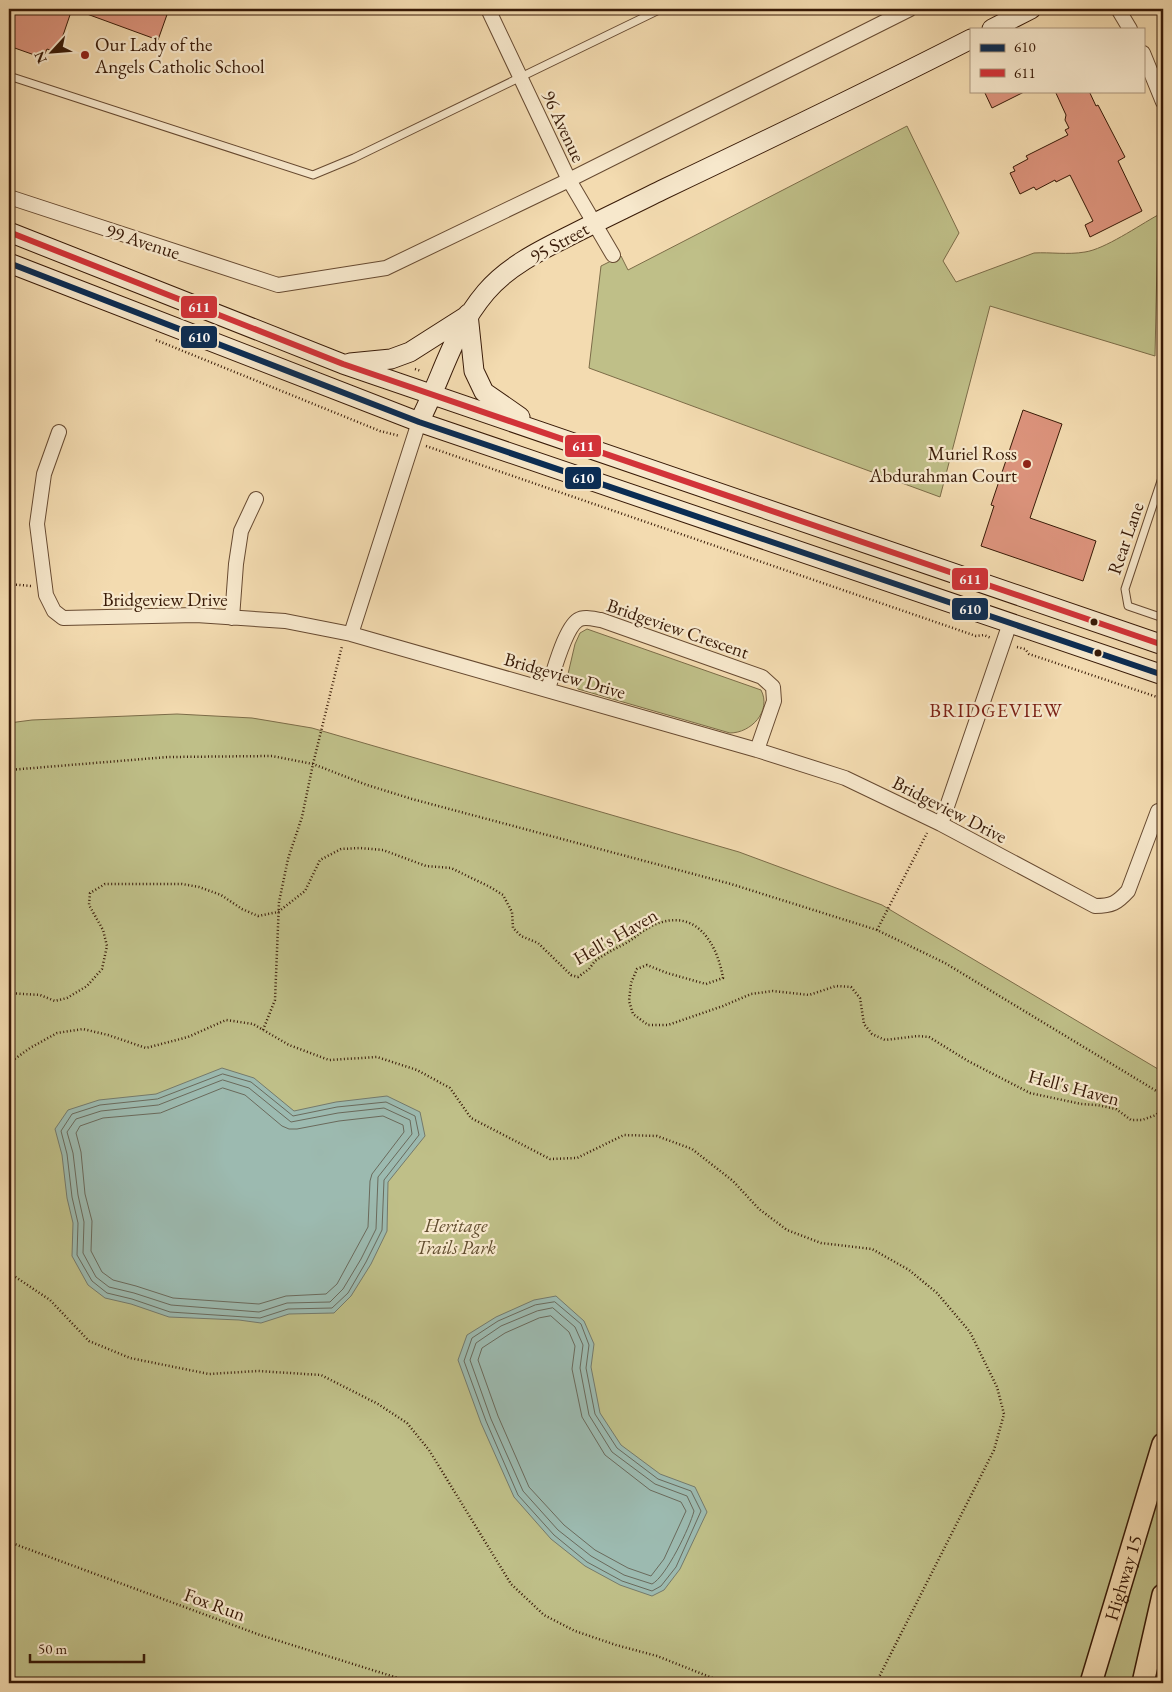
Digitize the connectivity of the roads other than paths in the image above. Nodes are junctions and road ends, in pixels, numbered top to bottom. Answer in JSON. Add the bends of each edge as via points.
{"nodes":[{"id":1,"x":488,"y":9,"type":"edge"},
{"id":2,"x":661,"y":9,"type":"edge"},
{"id":3,"x":910,"y":9,"type":"edge"},
{"id":4,"x":1031,"y":9,"type":"edge"},
{"id":5,"x":1118,"y":9,"type":"edge"},
{"id":6,"x":994,"y":28,"type":"edge"},
{"id":7,"x":1129,"y":28,"type":"edge"},
{"id":8,"x":970,"y":40,"type":"edge"},
{"id":9,"x":1144,"y":55,"type":"edge"},
{"id":10,"x":9,"y":76,"type":"edge"},
{"id":11,"x":520,"y":77,"type":"junction"},
{"id":12,"x":1163,"y":102,"type":"edge"},
{"id":13,"x":569,"y":180,"type":"junction"},
{"id":14,"x":9,"y":197,"type":"edge"},
{"id":15,"x":595,"y":223,"type":"junction"},
{"id":16,"x":9,"y":232,"type":"edge"},
{"id":17,"x":613,"y":255,"type":"dead end"},
{"id":18,"x":9,"y":263,"type":"edge"},
{"id":19,"x":468,"y":314,"type":"junction"},
{"id":20,"x":343,"y":364,"type":"junction"},
{"id":21,"x":433,"y":394,"type":"junction"},
{"id":22,"x":419,"y":422,"type":"junction"},
{"id":23,"x":536,"y":428,"type":"junction"},
{"id":24,"x":59,"y":432,"type":"dead end"},
{"id":25,"x":1163,"y":475,"type":"edge"},
{"id":26,"x":256,"y":499,"type":"dead end"},
{"id":27,"x":232,"y":618,"type":"junction"},
{"id":28,"x":1163,"y":618,"type":"edge"},
{"id":29,"x":1010,"y":623,"type":"junction"},
{"id":30,"x":348,"y":633,"type":"junction"},
{"id":31,"x":1163,"y":645,"type":"edge"},
{"id":32,"x":1163,"y":675,"type":"edge"},
{"id":33,"x":548,"y":689,"type":"junction"},
{"id":34,"x":757,"y":750,"type":"junction"},
{"id":35,"x":1158,"y":811,"type":"dead end"},
{"id":36,"x":937,"y":822,"type":"junction"},
{"id":37,"x":1163,"y":1444,"type":"edge"},
{"id":38,"x":1163,"y":1595,"type":"edge"},
{"id":39,"x":1091,"y":1683,"type":"edge"},
{"id":40,"x":1144,"y":1683,"type":"edge"}],
"edges":[{"from":1,"to":11,"type":"street","name":"96 Avenue"},
{"from":2,"to":11,"type":"lane"},
{"from":3,"to":13,"type":"street"},
{"from":4,"to":6,"type":"main road"},
{"from":5,"to":7,"type":"street"},
{"from":8,"to":15,"type":"main road","name":"95 Street"},
{"from":9,"to":12,"type":"street"},
{"from":10,"to":11,"type":"lane","via":[[313,175]]},
{"from":11,"to":13,"type":"street","name":"96 Avenue"},
{"from":13,"to":14,"type":"street","name":"99 Avenue","via":[[386,268],[278,285]]},
{"from":13,"to":15,"type":"street","name":"96 Avenue"},
{"from":15,"to":17,"type":"street","name":"96 Avenue"},
{"from":15,"to":19,"type":"main road","name":"95 Street","via":[[535,254],[500,278]]},
{"from":16,"to":20,"type":"main road","name":"99 Avenue"},
{"from":18,"to":22,"type":"main road"},
{"from":19,"to":20,"type":"main road","via":[[410,352],[391,359]]},
{"from":19,"to":21,"type":"main road","name":"95 Street","via":[[449,350]]},
{"from":19,"to":23,"type":"main road","via":[[474,371],[484,392]]},
{"from":20,"to":21,"type":"main road","name":"99 Avenue"},
{"from":21,"to":22,"type":"main road","name":"95 Street"},
{"from":21,"to":23,"type":"main road","name":"99 Avenue"},
{"from":22,"to":29,"type":"main road"},
{"from":22,"to":30,"type":"street","name":"95 Street"},
{"from":23,"to":31,"type":"main road","name":"99 Avenue"},
{"from":24,"to":27,"type":"street","name":"Bridgeview Drive","via":[[44,474],[37,524],[45,585],[54,611],[63,618],[196,615]]},
{"from":25,"to":28,"type":"lane","name":"Rear Lane","via":[[1125,589],[1128,606]]},
{"from":26,"to":27,"type":"street","via":[[241,531]]},
{"from":27,"to":30,"type":"street","name":"Bridgeview Drive","via":[[285,620]]},
{"from":29,"to":32,"type":"main road"},
{"from":29,"to":36,"type":"street"},
{"from":30,"to":33,"type":"street","name":"Bridgeview Drive"},
{"from":33,"to":34,"type":"street","name":"Bridgeview Drive"},
{"from":33,"to":34,"type":"street","name":"Bridgeview Crescent","via":[[568,630],[578,619],[601,620],[762,677],[773,687],[774,701]]},
{"from":34,"to":36,"type":"street","name":"Bridgeview Drive","via":[[845,778]]},
{"from":35,"to":36,"type":"street","name":"Bridgeview Drive","via":[[1128,891],[1119,901],[1107,906],[1095,906]]},
{"from":37,"to":39,"type":"main road","name":"Highway 15"},
{"from":38,"to":40,"type":"main road"}]}
